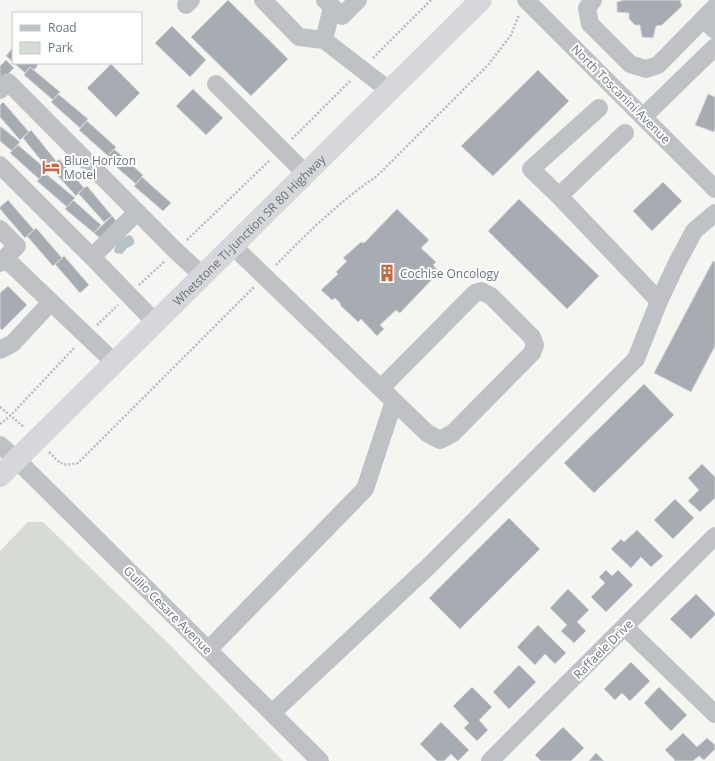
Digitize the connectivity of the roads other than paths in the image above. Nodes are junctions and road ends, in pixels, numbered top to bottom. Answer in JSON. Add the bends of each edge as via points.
{"nodes":[{"id":1,"x":263,"y":0,"type":"edge"},
{"id":2,"x":358,"y":0,"type":"edge"},
{"id":3,"x":481,"y":0,"type":"edge"},
{"id":4,"x":593,"y":0,"type":"edge"},
{"id":5,"x":328,"y":3,"type":"edge"},
{"id":6,"x":523,"y":7,"type":"edge"},
{"id":7,"x":711,"y":19,"type":"edge"},
{"id":8,"x":324,"y":40,"type":"junction"},
{"id":9,"x":715,"y":47,"type":"edge"},
{"id":10,"x":216,"y":84,"type":"dead end"},
{"id":11,"x":0,"y":90,"type":"edge"},
{"id":12,"x":390,"y":91,"type":"junction"},
{"id":13,"x":599,"y":108,"type":"dead end"},
{"id":14,"x":643,"y":117,"type":"junction"},
{"id":15,"x":625,"y":133,"type":"dead end"},
{"id":16,"x":0,"y":165,"type":"edge"},
{"id":17,"x":306,"y":174,"type":"junction"},
{"id":18,"x":715,"y":189,"type":"edge"},
{"id":19,"x":559,"y":196,"type":"junction"},
{"id":20,"x":137,"y":212,"type":"junction"},
{"id":21,"x":715,"y":213,"type":"edge"},
{"id":22,"x":0,"y":230,"type":"edge"},
{"id":23,"x":233,"y":246,"type":"junction"},
{"id":24,"x":92,"y":257,"type":"junction"},
{"id":25,"x":3,"y":261,"type":"edge"},
{"id":26,"x":203,"y":276,"type":"junction"},
{"id":27,"x":659,"y":300,"type":"junction"},
{"id":28,"x":51,"y":302,"type":"junction"},
{"id":29,"x":156,"y":323,"type":"junction"},
{"id":30,"x":0,"y":350,"type":"edge"},
{"id":31,"x":115,"y":363,"type":"junction"},
{"id":32,"x":381,"y":388,"type":"junction"},
{"id":33,"x":394,"y":402,"type":"junction"},
{"id":34,"x":0,"y":445,"type":"edge"},
{"id":35,"x":17,"y":460,"type":"junction"},
{"id":36,"x":0,"y":476,"type":"edge"},
{"id":37,"x":715,"y":536,"type":"edge"},
{"id":38,"x":625,"y":627,"type":"junction"},
{"id":39,"x":208,"y":650,"type":"junction"},
{"id":40,"x":272,"y":713,"type":"junction"},
{"id":41,"x":715,"y":714,"type":"edge"},
{"id":42,"x":320,"y":761,"type":"edge"},
{"id":43,"x":490,"y":761,"type":"edge"}],
"edges":[{"from":1,"to":8,"type":"street","via":[[299,37]]},
{"from":2,"to":5,"type":"street","via":[[342,16]]},
{"from":3,"to":12,"type":"highway","name":"Whetstone TI-Junction SR 80 Highway"},
{"from":4,"to":7,"type":"street","via":[[587,8],[590,24],[630,64],[646,69],[658,65]]},
{"from":5,"to":8,"type":"street"},
{"from":6,"to":14,"type":"street","name":"North Toscanini Avenue"},
{"from":8,"to":12,"type":"street"},
{"from":9,"to":14,"type":"street"},
{"from":10,"to":17,"type":"street"},
{"from":11,"to":20,"type":"street","via":[[8,82]]},
{"from":12,"to":17,"type":"highway","name":"Whetstone TI-Junction SR 80 Highway"},
{"from":13,"to":19,"type":"street","via":[[531,169]]},
{"from":14,"to":18,"type":"street","name":"North Toscanini Avenue"},
{"from":15,"to":19,"type":"street"},
{"from":16,"to":24,"type":"street"},
{"from":17,"to":23,"type":"highway","name":"Whetstone TI-Junction SR 80 Highway"},
{"from":19,"to":27,"type":"street"},
{"from":20,"to":24,"type":"street"},
{"from":20,"to":26,"type":"street"},
{"from":21,"to":27,"type":"street","via":[[694,231]]},
{"from":22,"to":25,"type":"street","via":[[17,246]]},
{"from":23,"to":26,"type":"highway","name":"Whetstone TI-Junction SR 80 Highway"},
{"from":23,"to":32,"type":"street"},
{"from":24,"to":29,"type":"street"},
{"from":25,"to":28,"type":"street"},
{"from":26,"to":29,"type":"highway","name":"Whetstone TI-Junction SR 80 Highway"},
{"from":27,"to":40,"type":"street","via":[[636,359],[430,565]]},
{"from":28,"to":30,"type":"street","via":[[13,343]]},
{"from":28,"to":31,"type":"street"},
{"from":29,"to":31,"type":"highway","name":"Whetstone TI-Junction SR 80 Highway"},
{"from":31,"to":35,"type":"highway","name":"Whetstone TI-Junction SR 80 Highway"},
{"from":32,"to":33,"type":"street"},
{"from":32,"to":33,"type":"street","via":[[474,293],[481,292],[491,296],[532,337],[535,344],[532,353],[453,433],[440,440],[427,433]]},
{"from":33,"to":39,"type":"street","via":[[365,489]]},
{"from":34,"to":35,"type":"street","name":"Guilio Cesare Avenue"},
{"from":35,"to":36,"type":"highway","name":"Whetstone TI-Junction SR 80 Highway"},
{"from":35,"to":39,"type":"street","name":"Guilio Cesare Avenue"},
{"from":37,"to":38,"type":"street","name":"Raffaele Drive"},
{"from":38,"to":41,"type":"street"},
{"from":38,"to":43,"type":"street","name":"Raffaele Drive"},
{"from":39,"to":40,"type":"street","name":"Guilio Cesare Avenue"},
{"from":40,"to":42,"type":"street","name":"Guilio Cesare Avenue"}]}
